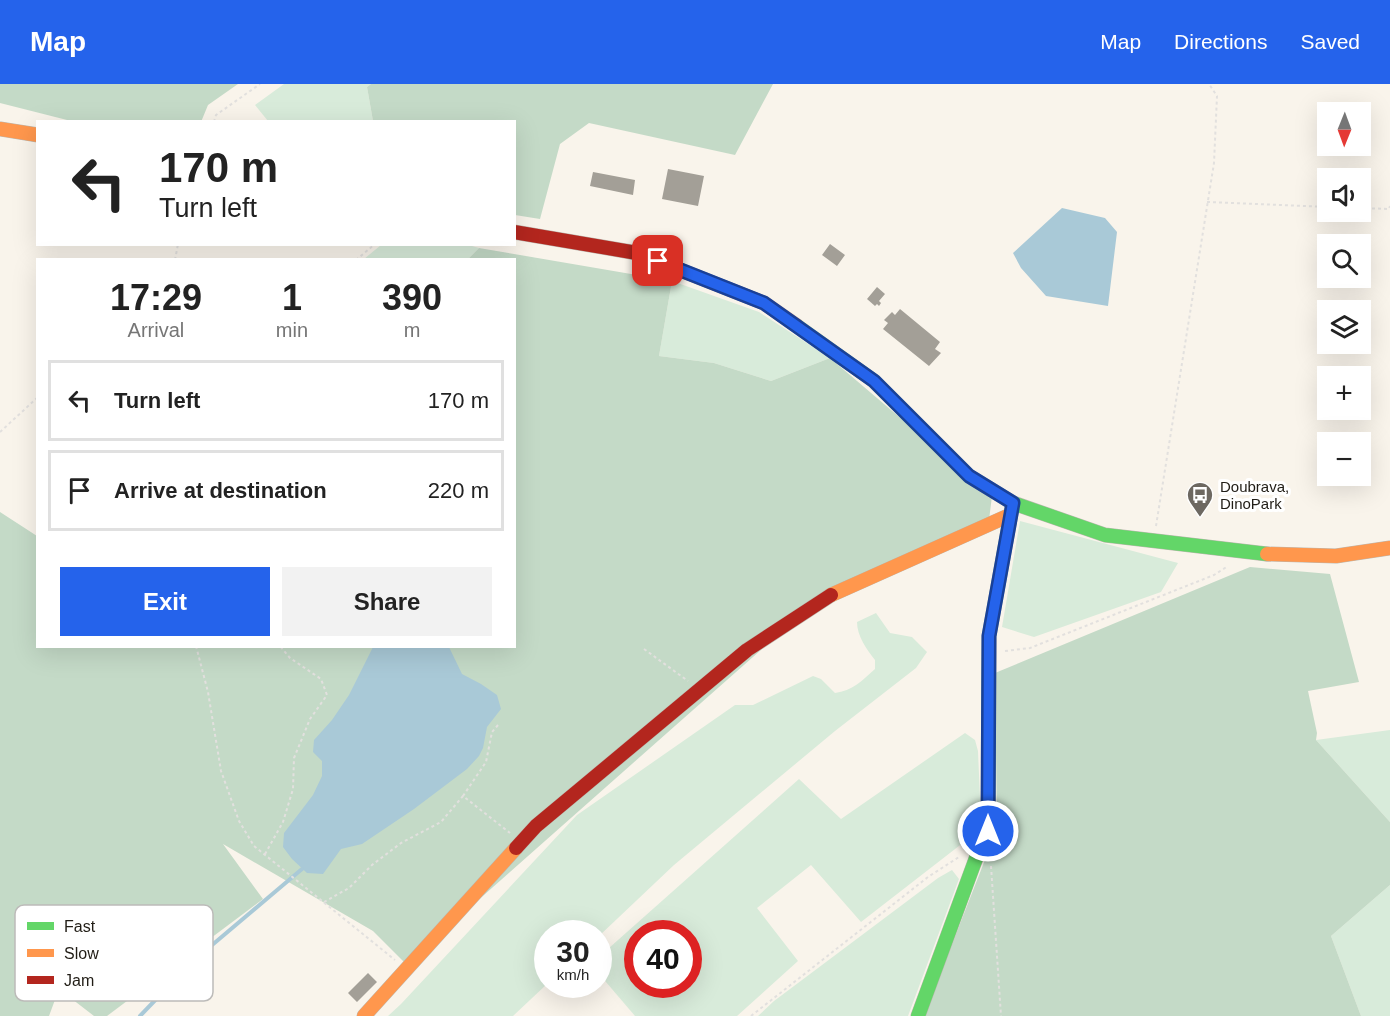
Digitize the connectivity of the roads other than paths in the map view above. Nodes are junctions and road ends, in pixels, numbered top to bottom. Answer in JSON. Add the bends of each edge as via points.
{"nodes":[{"id":1,"x":0,"y":129,"type":"edge"},
{"id":2,"x":36,"y":135,"type":"edge"},
{"id":3,"x":516,"y":232,"type":"edge"},
{"id":4,"x":1011,"y":509,"type":"junction"},
{"id":5,"x":1390,"y":548,"type":"edge"},
{"id":6,"x":364,"y":1016,"type":"edge"},
{"id":7,"x":918,"y":1016,"type":"edge"}],
"edges":[{"from":1,"to":2,"type":"street"},
{"from":3,"to":4,"type":"street","via":[[637,253],[764,303],[874,381],[969,476]]},
{"from":4,"to":5,"type":"street","via":[[1105,535],[1247,552],[1336,556]]},
{"from":4,"to":6,"type":"street","via":[[836,592],[747,650],[536,826]]},
{"from":4,"to":7,"type":"street","via":[[989,636],[988,831]]}]}
